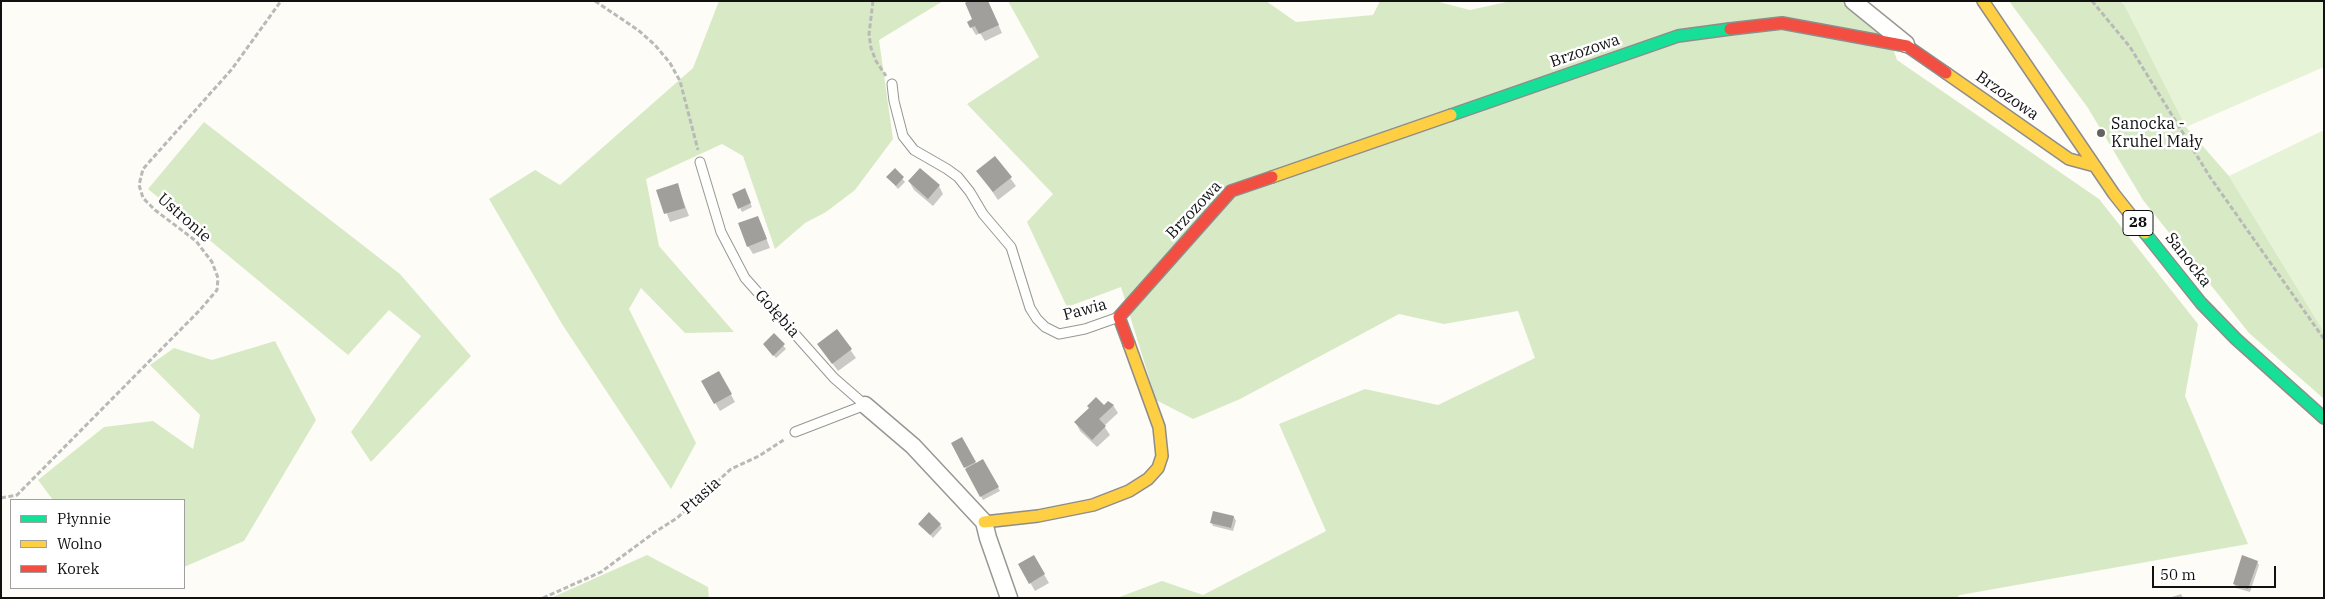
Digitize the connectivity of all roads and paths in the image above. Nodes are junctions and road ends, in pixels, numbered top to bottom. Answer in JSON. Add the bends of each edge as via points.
{"nodes":[{"id":1,"x":280,"y":1,"type":"edge"},
{"id":2,"x":595,"y":1,"type":"edge"},
{"id":3,"x":873,"y":1,"type":"edge"},
{"id":4,"x":1853,"y":1,"type":"edge"},
{"id":5,"x":1983,"y":1,"type":"edge"},
{"id":6,"x":2092,"y":1,"type":"edge"},
{"id":7,"x":1907,"y":46,"type":"junction"},
{"id":8,"x":892,"y":84,"type":"joint"},
{"id":9,"x":700,"y":162,"type":"joint"},
{"id":10,"x":2095,"y":166,"type":"junction"},
{"id":11,"x":1119,"y":317,"type":"junction"},
{"id":12,"x":2324,"y":339,"type":"edge"},
{"id":13,"x":865,"y":405,"type":"junction"},
{"id":14,"x":2324,"y":418,"type":"edge"},
{"id":15,"x":796,"y":432,"type":"joint"},
{"id":16,"x":1,"y":498,"type":"edge"},
{"id":17,"x":984,"y":522,"type":"junction"},
{"id":18,"x":543,"y":598,"type":"edge"},
{"id":19,"x":1009,"y":598,"type":"edge"}],
"edges":[{"from":1,"to":16,"type":"path","name":"Ustronie","via":[[232,69],[143,170],[139,184],[142,198],[196,241],[212,262],[218,278],[217,290],[17,495]]},
{"from":2,"to":9,"type":"path","via":[[638,30],[670,63],[680,81]]},
{"from":3,"to":8,"type":"path","via":[[868,34],[871,48]]},
{"from":4,"to":7,"type":"street"},
{"from":5,"to":10,"type":"street","name":"Sanocka","number":"28"},
{"from":6,"to":12,"type":"path","via":[[2130,47],[2210,178]]},
{"from":7,"to":10,"type":"street","name":"Brzozowa","via":[[2069,159]]},
{"from":7,"to":11,"type":"street","name":"Brzozowa","via":[[1782,23],[1669,39],[1231,191]]},
{"from":8,"to":11,"type":"lane","name":"Pawia","via":[[903,136],[914,150],[958,177],[983,214],[1011,246],[1030,308],[1037,319],[1059,334]]},
{"from":9,"to":13,"type":"lane","name":"Gołębia","via":[[721,232],[745,278],[834,378]]},
{"from":10,"to":14,"type":"street","name":"Sanocka","number":"28","via":[[2201,303]]},
{"from":11,"to":17,"type":"street","name":"Pawia","via":[[1158,427],[1162,456],[1158,468],[1129,491],[1093,505]]},
{"from":13,"to":15,"type":"lane"},
{"from":13,"to":17,"type":"street","name":"Gołębia","via":[[913,446]]},
{"from":15,"to":18,"type":"path","name":"Ptasia","via":[[759,456],[731,469],[677,518],[601,572]]},
{"from":17,"to":19,"type":"street","name":"Gołębia"}]}
